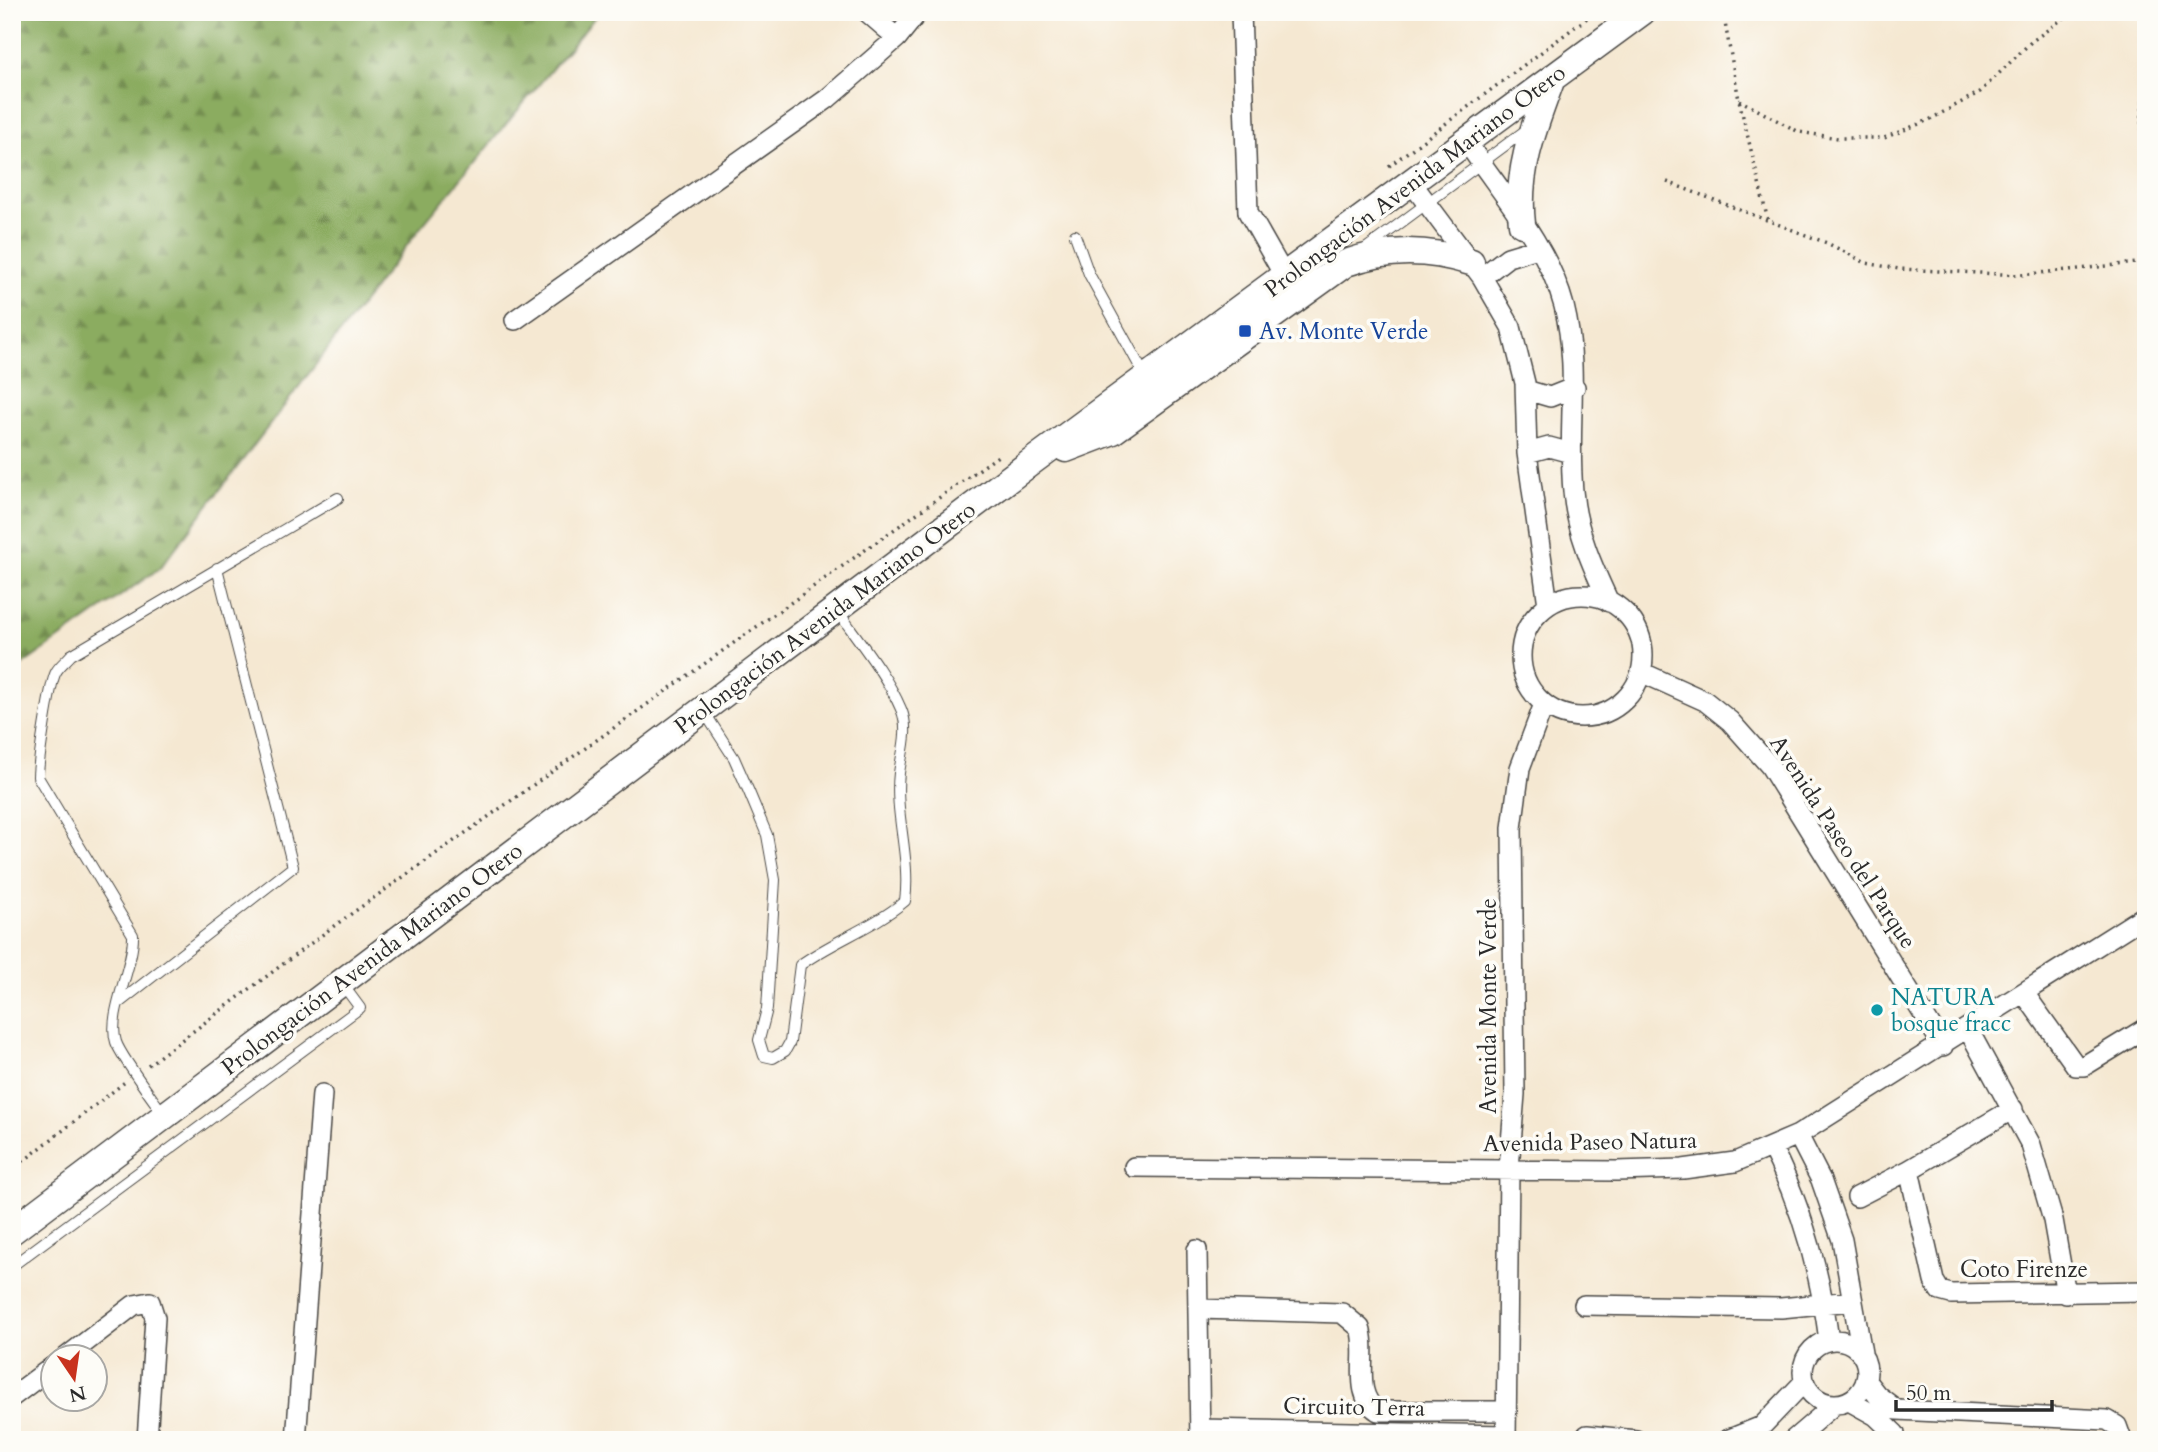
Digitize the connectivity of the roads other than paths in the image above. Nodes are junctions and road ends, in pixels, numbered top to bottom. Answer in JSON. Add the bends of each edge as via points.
{"nodes":[{"id":1,"x":867,"y":12,"type":"edge"},
{"id":2,"x":918,"y":12,"type":"edge"},
{"id":3,"x":1241,"y":12,"type":"edge"},
{"id":4,"x":1643,"y":12,"type":"edge"},
{"id":5,"x":897,"y":38,"type":"junction"},
{"id":6,"x":1551,"y":80,"type":"junction"},
{"id":7,"x":1535,"y":123,"type":"junction"},
{"id":8,"x":1466,"y":141,"type":"junction"},
{"id":9,"x":1481,"y":163,"type":"junction"},
{"id":10,"x":1411,"y":182,"type":"junction"},
{"id":11,"x":1427,"y":203,"type":"junction"},
{"id":12,"x":1522,"y":224,"type":"junction"},
{"id":13,"x":1075,"y":235,"type":"dead end"},
{"id":14,"x":1538,"y":248,"type":"junction"},
{"id":15,"x":1346,"y":263,"type":"junction"},
{"id":16,"x":1477,"y":270,"type":"junction"},
{"id":17,"x":1285,"y":277,"type":"junction"},
{"id":18,"x":515,"y":320,"type":"dead end"},
{"id":19,"x":1147,"y":379,"type":"junction"},
{"id":20,"x":1575,"y":387,"type":"junction"},
{"id":21,"x":1526,"y":390,"type":"junction"},
{"id":22,"x":1527,"y":453,"type":"junction"},
{"id":23,"x":1571,"y":453,"type":"junction"},
{"id":24,"x":1034,"y":460,"type":"junction"},
{"id":25,"x":338,"y":498,"type":"dead end"},
{"id":26,"x":217,"y":568,"type":"junction"},
{"id":27,"x":1609,"y":602,"type":"junction"},
{"id":28,"x":1548,"y":605,"type":"junction"},
{"id":29,"x":836,"y":610,"type":"junction"},
{"id":30,"x":1641,"y":673,"type":"junction"},
{"id":31,"x":1544,"y":704,"type":"junction"},
{"id":32,"x":703,"y":709,"type":"junction"},
{"id":33,"x":2146,"y":915,"type":"edge"},
{"id":34,"x":341,"y":982,"type":"junction"},
{"id":35,"x":2024,"y":993,"type":"junction"},
{"id":36,"x":120,"y":1002,"type":"junction"},
{"id":37,"x":2146,"y":1028,"type":"edge"},
{"id":38,"x":1968,"y":1029,"type":"junction"},
{"id":39,"x":1942,"y":1046,"type":"junction"},
{"id":40,"x":322,"y":1094,"type":"dead end"},
{"id":41,"x":2014,"y":1109,"type":"junction"},
{"id":42,"x":164,"y":1115,"type":"junction"},
{"id":43,"x":1798,"y":1135,"type":"junction"},
{"id":44,"x":1772,"y":1148,"type":"junction"},
{"id":45,"x":1134,"y":1167,"type":"dead end"},
{"id":46,"x":1509,"y":1168,"type":"junction"},
{"id":47,"x":1909,"y":1170,"type":"junction"},
{"id":48,"x":1857,"y":1197,"type":"dead end"},
{"id":49,"x":12,"y":1231,"type":"edge"},
{"id":50,"x":1197,"y":1250,"type":"dead end"},
{"id":51,"x":12,"y":1266,"type":"edge"},
{"id":52,"x":2146,"y":1291,"type":"edge"},
{"id":53,"x":2066,"y":1294,"type":"junction"},
{"id":54,"x":1851,"y":1301,"type":"junction"},
{"id":55,"x":1584,"y":1305,"type":"dead end"},
{"id":56,"x":1824,"y":1305,"type":"junction"},
{"id":57,"x":1199,"y":1309,"type":"junction"},
{"id":58,"x":1829,"y":1340,"type":"junction"},
{"id":59,"x":82,"y":1344,"type":"edge"},
{"id":60,"x":1862,"y":1353,"type":"junction"},
{"id":61,"x":38,"y":1378,"type":"edge"},
{"id":62,"x":1866,"y":1381,"type":"junction"},
{"id":63,"x":1804,"y":1382,"type":"junction"},
{"id":64,"x":12,"y":1397,"type":"edge"},
{"id":65,"x":1842,"y":1402,"type":"junction"},
{"id":66,"x":1897,"y":1410,"type":"junction"},
{"id":67,"x":1507,"y":1411,"type":"junction"},
{"id":68,"x":1200,"y":1434,"type":"edge"},
{"id":69,"x":1587,"y":1435,"type":"dead end"},
{"id":70,"x":1506,"y":1437,"type":"edge"},
{"id":71,"x":1895,"y":1437,"type":"edge"},
{"id":72,"x":147,"y":1440,"type":"edge"},
{"id":73,"x":296,"y":1440,"type":"edge"},
{"id":74,"x":1636,"y":1440,"type":"edge"},
{"id":75,"x":1727,"y":1440,"type":"edge"},
{"id":76,"x":1793,"y":1440,"type":"edge"},
{"id":77,"x":2122,"y":1440,"type":"edge"}],
"edges":[{"from":1,"to":5,"type":"street"},
{"from":2,"to":5,"type":"street"},
{"from":3,"to":17,"type":"street","via":[[1248,212]]},
{"from":4,"to":6,"type":"street","name":"Prolongación Avenida Mariano Otero"},
{"from":5,"to":18,"type":"street","via":[[827,99]]},
{"from":6,"to":7,"type":"street"},
{"from":6,"to":8,"type":"street","name":"Prolongación Avenida Mariano Otero"},
{"from":7,"to":9,"type":"lane"},
{"from":7,"to":12,"type":"street","via":[[1521,174]]},
{"from":8,"to":9,"type":"street"},
{"from":8,"to":10,"type":"street","name":"Prolongación Avenida Mariano Otero"},
{"from":9,"to":11,"type":"lane"},
{"from":9,"to":12,"type":"street"},
{"from":10,"to":11,"type":"street"},
{"from":10,"to":17,"type":"street","name":"Prolongación Avenida Mariano Otero"},
{"from":11,"to":15,"type":"lane"},
{"from":11,"to":16,"type":"street"},
{"from":12,"to":14,"type":"street"},
{"from":13,"to":19,"type":"lane","via":[[1089,274]]},
{"from":14,"to":16,"type":"street"},
{"from":14,"to":20,"type":"street","via":[[1564,305]]},
{"from":15,"to":16,"type":"street","via":[[1406,251],[1439,254]]},
{"from":15,"to":24,"type":"street","via":[[1113,431]]},
{"from":16,"to":21,"type":"street","via":[[1511,327]]},
{"from":17,"to":19,"type":"street","name":"Prolongación Avenida Mariano Otero"},
{"from":19,"to":24,"type":"street","name":"Prolongación Avenida Mariano Otero"},
{"from":20,"to":21,"type":"street","via":[[1550,397]]},
{"from":20,"to":23,"type":"street"},
{"from":21,"to":22,"type":"street"},
{"from":22,"to":23,"type":"street","via":[[1549,447]]},
{"from":22,"to":28,"type":"street"},
{"from":23,"to":27,"type":"street","via":[[1578,520]]},
{"from":24,"to":29,"type":"street","name":"Prolongación Avenida Mariano Otero"},
{"from":25,"to":26,"type":"lane"},
{"from":26,"to":36,"type":"lane","via":[[293,867]]},
{"from":26,"to":36,"type":"lane","via":[[71,655],[54,674],[38,776],[133,935],[134,951]]},
{"from":27,"to":28,"type":"street","via":[[1578,596]]},
{"from":27,"to":30,"type":"street","via":[[1635,626],[1642,649]]},
{"from":28,"to":31,"type":"street","via":[[1524,635],[1521,660],[1528,684]]},
{"from":29,"to":32,"type":"street","name":"Prolongación Avenida Mariano Otero"},
{"from":29,"to":32,"type":"lane","via":[[902,710],[905,727],[898,776],[906,847],[905,901],[800,965],[790,1042],[773,1058],[764,1056],[759,1040],[767,1009],[774,914],[775,880],[769,847],[734,758]]},
{"from":30,"to":31,"type":"street","via":[[1630,694],[1600,714],[1577,717]]},
{"from":30,"to":39,"type":"street","name":"Avenida Paseo del Parque","via":[[1705,701],[1730,721],[1770,766]]},
{"from":31,"to":46,"type":"street","name":"Avenida Monte Verde","via":[[1520,768],[1512,828],[1515,1094]]},
{"from":32,"to":34,"type":"street","name":"Prolongación Avenida Mariano Otero"},
{"from":33,"to":35,"type":"street","name":"Avenida Paseo Natura"},
{"from":34,"to":42,"type":"street","name":"Prolongación Avenida Mariano Otero"},
{"from":34,"to":51,"type":"lane","via":[[360,1008]]},
{"from":35,"to":37,"type":"street","via":[[2076,1066],[2084,1066]]},
{"from":35,"to":38,"type":"street","name":"Avenida Paseo Natura"},
{"from":36,"to":42,"type":"lane","via":[[116,1041]]},
{"from":38,"to":39,"type":"street","name":"Avenida Paseo Natura"},
{"from":38,"to":41,"type":"street"},
{"from":39,"to":43,"type":"street","name":"Avenida Paseo Natura"},
{"from":40,"to":73,"type":"street"},
{"from":41,"to":47,"type":"street"},
{"from":41,"to":53,"type":"street","via":[[2031,1145],[2053,1220]]},
{"from":42,"to":49,"type":"street","name":"Prolongación Avenida Mariano Otero"},
{"from":43,"to":44,"type":"street","name":"Avenida Paseo Natura"},
{"from":43,"to":54,"type":"street","via":[[1821,1180],[1838,1229]]},
{"from":44,"to":46,"type":"street","name":"Avenida Paseo Natura","via":[[1735,1162],[1683,1169]]},
{"from":44,"to":56,"type":"street","via":[[1802,1215]]},
{"from":45,"to":46,"type":"street","name":"Avenida Paseo Natura"},
{"from":46,"to":67,"type":"street","name":"Avenida Monte Verde"},
{"from":47,"to":48,"type":"street"},
{"from":47,"to":53,"type":"street","name":"Coto Firenze","via":[[1940,1291]]},
{"from":50,"to":57,"type":"street","name":"Circuito Terra"},
{"from":52,"to":53,"type":"street","name":"Coto Firenze"},
{"from":54,"to":56,"type":"street"},
{"from":54,"to":60,"type":"street"},
{"from":55,"to":56,"type":"street"},
{"from":56,"to":58,"type":"street"},
{"from":57,"to":67,"type":"street","via":[[1342,1313],[1360,1328],[1363,1391],[1378,1411]]},
{"from":57,"to":68,"type":"street","name":"Circuito Terra"},
{"from":58,"to":60,"type":"street","via":[[1850,1343]]},
{"from":58,"to":63,"type":"street","via":[[1810,1352]]},
{"from":59,"to":72,"type":"street","via":[[134,1305],[150,1302],[155,1318]]},
{"from":60,"to":62,"type":"street"},
{"from":61,"to":64,"type":"street"},
{"from":62,"to":65,"type":"street"},
{"from":62,"to":66,"type":"street"},
{"from":63,"to":65,"type":"street","via":[[1816,1398]]},
{"from":63,"to":75,"type":"street","via":[[1762,1426]]},
{"from":65,"to":71,"type":"street","via":[[1876,1416]]},
{"from":65,"to":76,"type":"street"},
{"from":66,"to":71,"type":"street"},
{"from":66,"to":77,"type":"street","via":[[2107,1420],[2117,1426]]},
{"from":67,"to":70,"type":"street","name":"Avenida Monte Verde"},
{"from":68,"to":70,"type":"street","name":"Circuito Terra"},
{"from":69,"to":74,"type":"street"}]}
